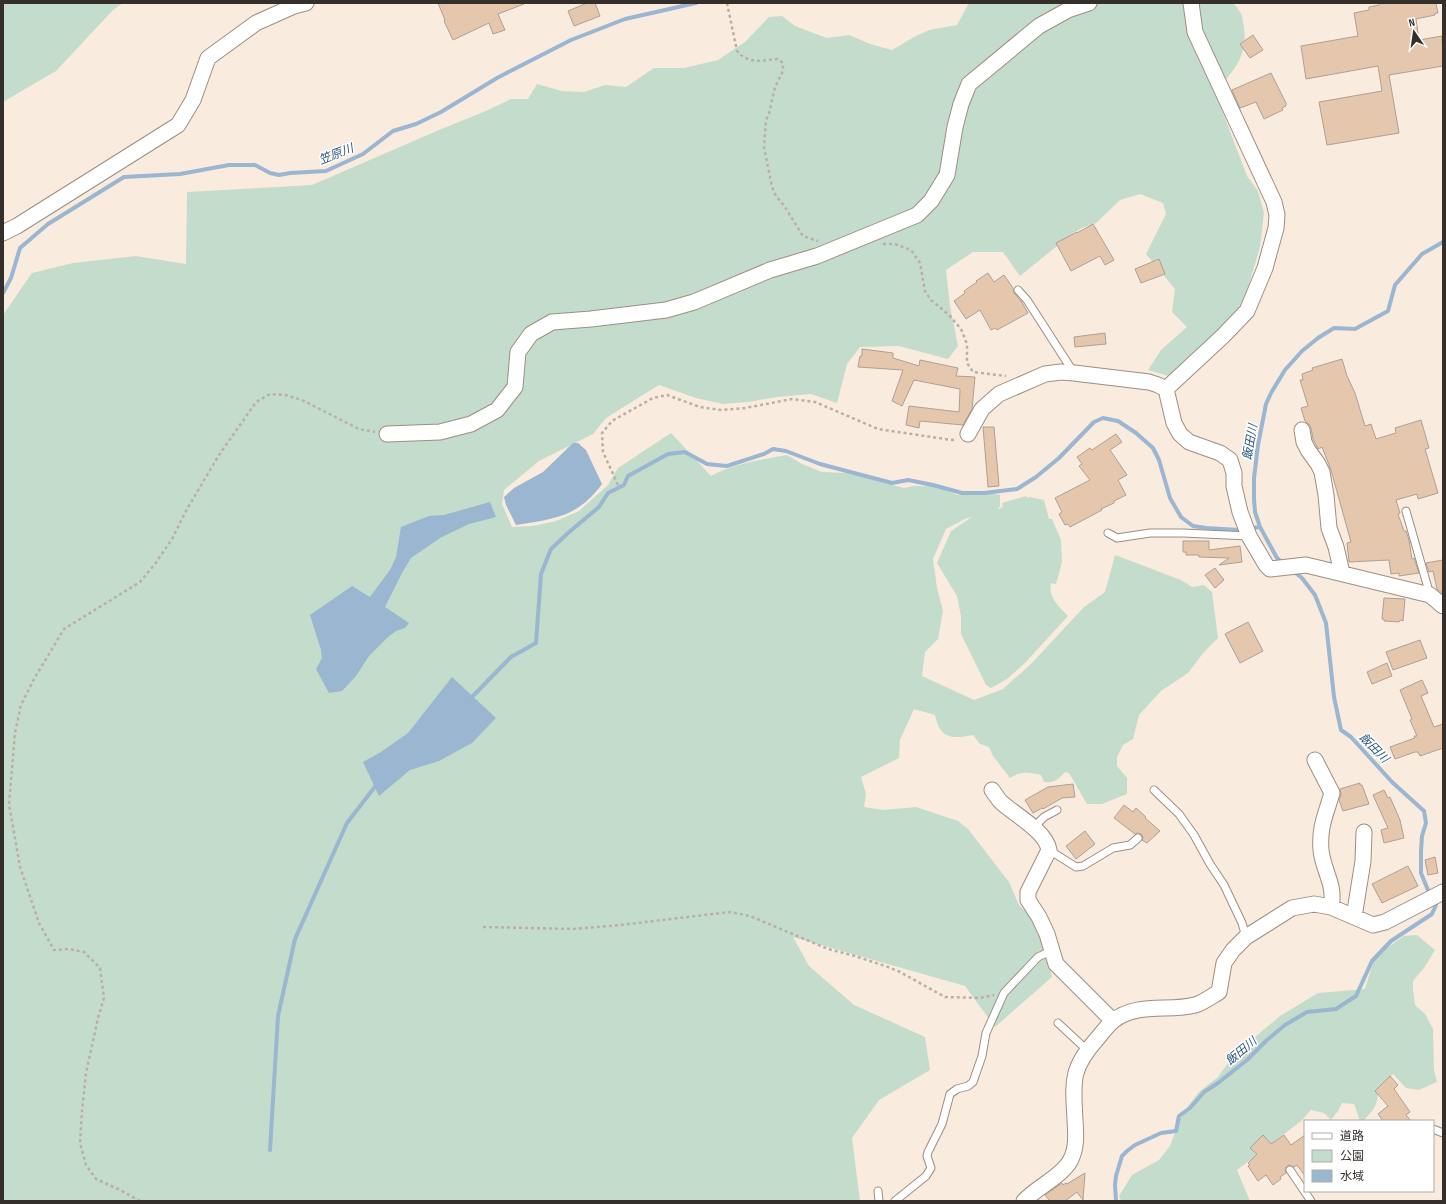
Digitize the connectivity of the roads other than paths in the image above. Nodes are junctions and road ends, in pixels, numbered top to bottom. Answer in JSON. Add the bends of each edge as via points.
{"nodes":[{"id":1,"x":306,"y":3,"type":"edge"},
{"id":2,"x":1089,"y":3,"type":"edge"},
{"id":3,"x":1191,"y":3,"type":"edge"},
{"id":4,"x":3,"y":233,"type":"edge"},
{"id":5,"x":1018,"y":290,"type":"dead end"},
{"id":6,"x":1074,"y":373,"type":"junction"},
{"id":7,"x":1166,"y":389,"type":"junction"},
{"id":8,"x":1302,"y":430,"type":"dead end"},
{"id":9,"x":387,"y":434,"type":"road end"},
{"id":10,"x":968,"y":434,"type":"road end"},
{"id":11,"x":1406,"y":511,"type":"dead end"},
{"id":12,"x":1108,"y":533,"type":"dead end"},
{"id":13,"x":1249,"y":536,"type":"junction"},
{"id":14,"x":1342,"y":573,"type":"junction"},
{"id":15,"x":1430,"y":595,"type":"junction"},
{"id":16,"x":1443,"y":606,"type":"edge"},
{"id":17,"x":1315,"y":760,"type":"dead end"},
{"id":18,"x":992,"y":790,"type":"dead end"},
{"id":19,"x":1154,"y":790,"type":"dead end"},
{"id":20,"x":1057,"y":810,"type":"dead end"},
{"id":21,"x":1039,"y":832,"type":"junction"},
{"id":22,"x":1364,"y":832,"type":"dead end"},
{"id":23,"x":1138,"y":838,"type":"dead end"},
{"id":24,"x":1049,"y":850,"type":"junction"},
{"id":25,"x":1443,"y":892,"type":"edge"},
{"id":26,"x":1331,"y":907,"type":"junction"},
{"id":27,"x":1354,"y":917,"type":"junction"},
{"id":28,"x":1246,"y":937,"type":"junction"},
{"id":29,"x":1051,"y":951,"type":"junction"},
{"id":30,"x":1113,"y":1021,"type":"junction"},
{"id":31,"x":1058,"y":1023,"type":"dead end"},
{"id":32,"x":1087,"y":1050,"type":"junction"},
{"id":33,"x":1290,"y":1170,"type":"dead end"},
{"id":34,"x":878,"y":1191,"type":"dead end"},
{"id":35,"x":1304,"y":1191,"type":"edge"},
{"id":36,"x":1305,"y":1192,"type":"edge"},
{"id":37,"x":879,"y":1201,"type":"edge"},
{"id":38,"x":895,"y":1201,"type":"edge"},
{"id":39,"x":1024,"y":1201,"type":"edge"},
{"id":40,"x":1311,"y":1201,"type":"edge"}],
"edges":[{"from":1,"to":4,"type":"street","via":[[256,23],[208,58],[193,100],[178,125]]},
{"from":2,"to":9,"type":"street","via":[[1068,10],[1039,26],[969,84],[955,127],[947,175],[931,201],[917,215],[817,256],[770,270],[694,302],[666,310],[591,320],[552,322],[531,334],[518,352],[515,387],[497,410],[471,424],[440,432]]},
{"from":3,"to":7,"type":"street","via":[[1195,32],[1274,202],[1276,228],[1265,268],[1247,311]]},
{"from":5,"to":6,"type":"lane"},
{"from":6,"to":7,"type":"street","via":[[1149,382]]},
{"from":6,"to":10,"type":"street","via":[[1045,374],[999,394],[982,409]]},
{"from":7,"to":13,"type":"street","via":[[1174,423],[1180,434],[1189,442],[1220,453],[1230,460],[1240,512]]},
{"from":8,"to":14,"type":"street","via":[[1304,442],[1322,472],[1329,528]]},
{"from":11,"to":15,"type":"lane"},
{"from":12,"to":13,"type":"lane","via":[[1117,538],[1150,533]]},
{"from":13,"to":14,"type":"street","via":[[1270,569],[1306,565]]},
{"from":14,"to":15,"type":"street"},
{"from":15,"to":16,"type":"street"},
{"from":17,"to":26,"type":"street","via":[[1332,793],[1320,830],[1321,851],[1332,886]]},
{"from":18,"to":21,"type":"street","via":[[1000,802]]},
{"from":19,"to":28,"type":"lane","via":[[1179,814],[1194,835],[1231,897]]},
{"from":20,"to":21,"type":"lane","via":[[1044,816],[1038,823]]},
{"from":21,"to":24,"type":"street"},
{"from":22,"to":27,"type":"street","via":[[1363,861]]},
{"from":23,"to":24,"type":"lane","via":[[1130,845],[1113,848],[1083,866],[1076,867]]},
{"from":24,"to":29,"type":"street","via":[[1028,892],[1028,900],[1048,934]]},
{"from":25,"to":27,"type":"street","via":[[1385,922],[1373,925]]},
{"from":26,"to":27,"type":"street"},
{"from":26,"to":28,"type":"street","via":[[1314,904],[1292,908]]},
{"from":28,"to":30,"type":"street","via":[[1224,963],[1219,992],[1196,1005],[1137,1010]]},
{"from":29,"to":30,"type":"street","via":[[1056,964]]},
{"from":29,"to":38,"type":"lane","via":[[1038,958],[1004,993],[986,1032],[982,1056],[972,1082],[950,1094],[942,1124],[928,1152],[931,1168],[929,1172]]},
{"from":30,"to":32,"type":"street"},
{"from":31,"to":32,"type":"lane"},
{"from":32,"to":39,"type":"street","via":[[1079,1062],[1073,1086],[1076,1139],[1070,1162]]},
{"from":33,"to":35,"type":"lane"},
{"from":34,"to":37,"type":"lane"},
{"from":36,"to":40,"type":"lane"}]}
